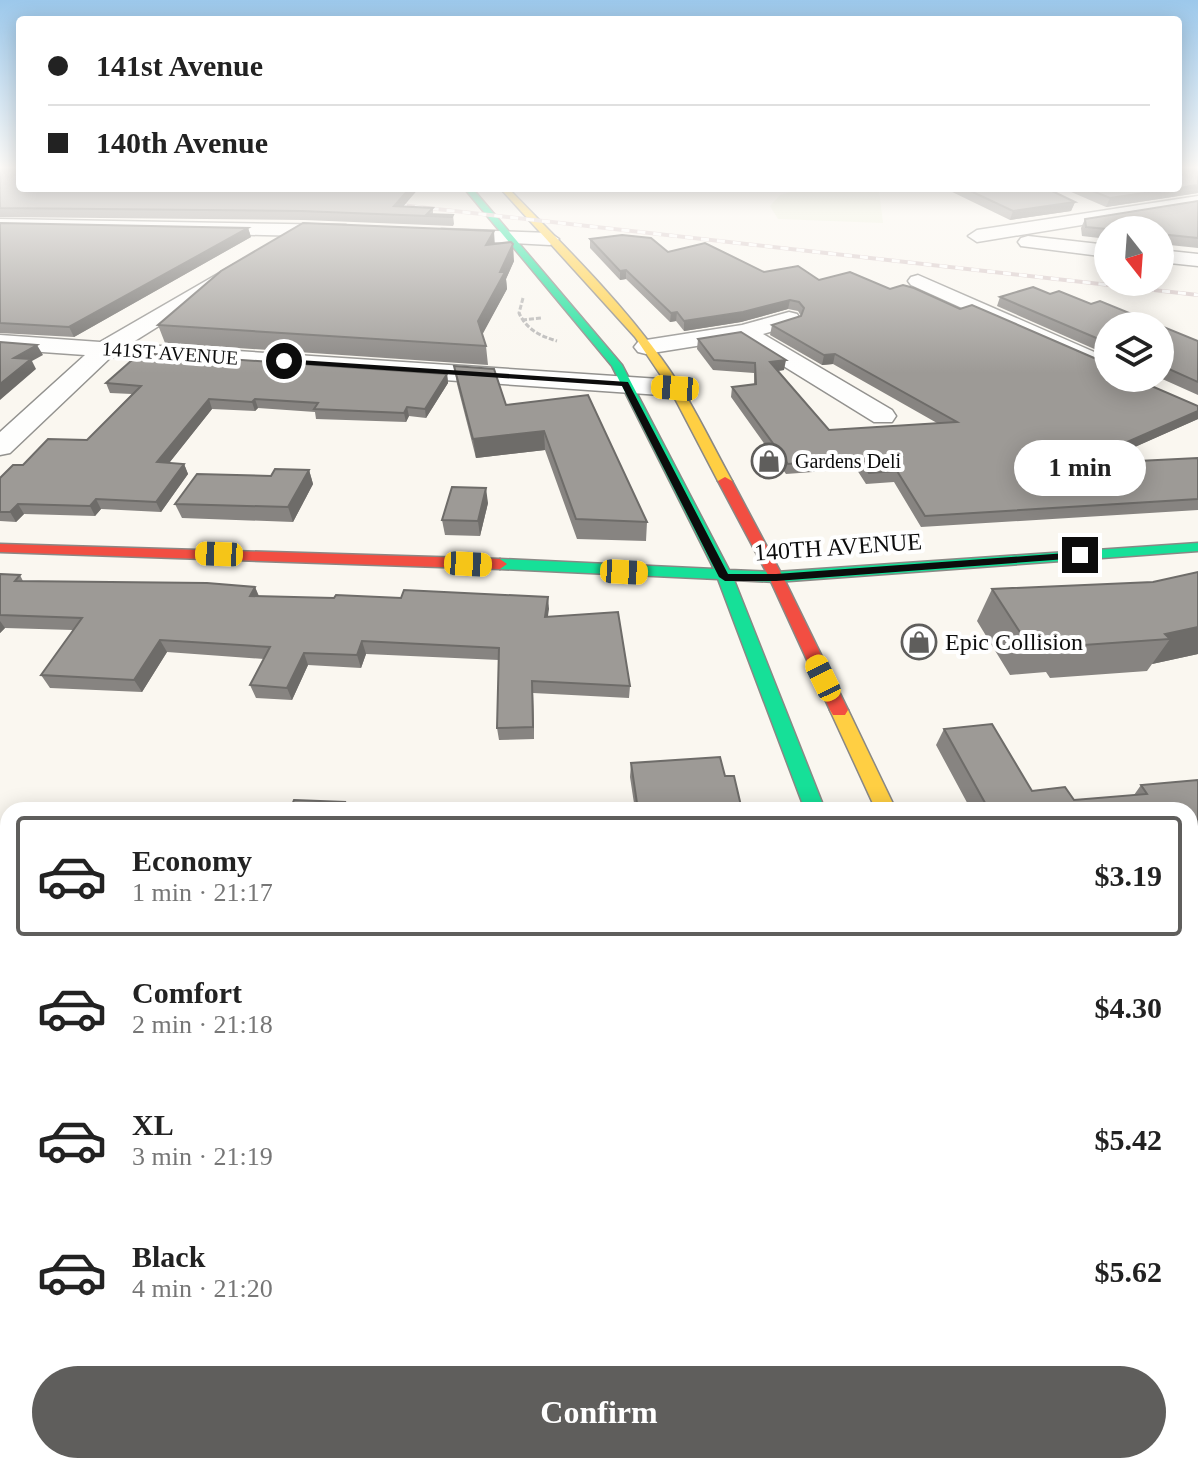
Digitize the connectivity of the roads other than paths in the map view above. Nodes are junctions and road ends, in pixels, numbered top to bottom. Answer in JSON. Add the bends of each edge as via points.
{"nodes":[{"id":1,"x":292,"y":236,"type":"edge"},
{"id":2,"x":463,"y":236,"type":"edge"},
{"id":3,"x":547,"y":236,"type":"edge"},
{"id":4,"x":978,"y":236,"type":"edge"},
{"id":5,"x":513,"y":238,"type":"junction"},
{"id":6,"x":550,"y":239,"type":"junction"},
{"id":7,"x":1094,"y":249,"type":"edge"},
{"id":8,"x":1174,"y":257,"type":"edge"},
{"id":9,"x":1198,"y":260,"type":"edge"},
{"id":10,"x":918,"y":281,"type":"dead end"},
{"id":11,"x":789,"y":319,"type":"edge"},
{"id":12,"x":744,"y":332,"type":"junction"},
{"id":13,"x":0,"y":342,"type":"edge"},
{"id":14,"x":646,"y":347,"type":"junction"},
{"id":15,"x":105,"y":349,"type":"junction"},
{"id":16,"x":1094,"y":361,"type":"edge"},
{"id":17,"x":625,"y":384,"type":"junction"},
{"id":18,"x":675,"y":388,"type":"junction"},
{"id":19,"x":883,"y":416,"type":"dead end"},
{"id":20,"x":0,"y":447,"type":"edge"},
{"id":21,"x":1198,"y":547,"type":"edge"},
{"id":22,"x":0,"y":548,"type":"edge"},
{"id":23,"x":725,"y":577,"type":"junction"},
{"id":24,"x":776,"y":577,"type":"junction"},
{"id":25,"x":812,"y":802,"type":"edge"},
{"id":26,"x":882,"y":802,"type":"edge"}],
"edges":[{"from":1,"to":15,"type":"street"},
{"from":2,"to":5,"type":"street"},
{"from":3,"to":6,"type":"main road"},
{"from":4,"to":7,"type":"street"},
{"from":5,"to":6,"type":"street"},
{"from":5,"to":17,"type":"main road","via":[[597,338]]},
{"from":6,"to":14,"type":"main road"},
{"from":8,"to":9,"type":"street"},
{"from":10,"to":16,"type":"street"},
{"from":11,"to":12,"type":"street"},
{"from":12,"to":14,"type":"street"},
{"from":12,"to":19,"type":"street"},
{"from":13,"to":15,"type":"street","name":"141ST AVENUE"},
{"from":14,"to":18,"type":"main road"},
{"from":15,"to":17,"type":"street","name":"141ST AVENUE"},
{"from":15,"to":20,"type":"street"},
{"from":17,"to":18,"type":"street","name":"141ST AVENUE"},
{"from":17,"to":23,"type":"main road"},
{"from":18,"to":24,"type":"main road"},
{"from":21,"to":24,"type":"main road","name":"140TH AVENUE"},
{"from":22,"to":23,"type":"main road","name":"140TH AVENUE","via":[[344,557]]},
{"from":23,"to":24,"type":"main road","name":"140TH AVENUE"},
{"from":23,"to":25,"type":"main road"},
{"from":24,"to":26,"type":"main road"}]}
